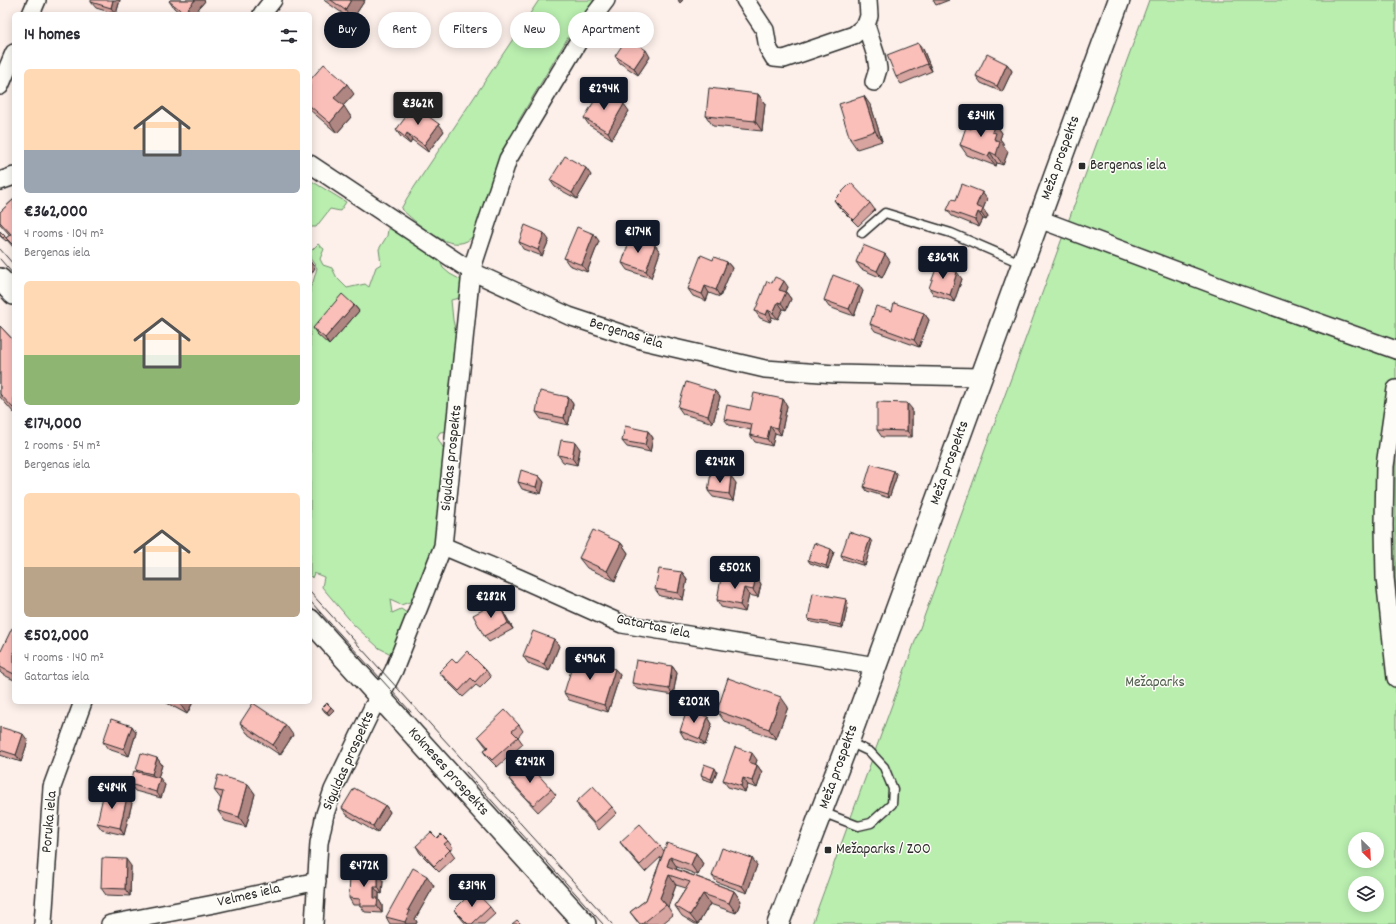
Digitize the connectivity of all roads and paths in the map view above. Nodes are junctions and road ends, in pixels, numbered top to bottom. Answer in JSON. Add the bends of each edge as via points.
{"nodes":[{"id":1,"x":37,"y":0,"type":"edge"},
{"id":2,"x":273,"y":0,"type":"edge"},
{"id":3,"x":606,"y":0,"type":"edge"},
{"id":4,"x":745,"y":0,"type":"edge"},
{"id":5,"x":868,"y":0,"type":"edge"},
{"id":6,"x":1119,"y":0,"type":"edge"},
{"id":7,"x":32,"y":12,"type":"edge"},
{"id":8,"x":264,"y":12,"type":"edge"},
{"id":9,"x":866,"y":25,"type":"junction"},
{"id":10,"x":12,"y":58,"type":"edge"},
{"id":11,"x":874,"y":82,"type":"dead end"},
{"id":12,"x":0,"y":86,"type":"edge"},
{"id":13,"x":312,"y":165,"type":"edge"},
{"id":14,"x":12,"y":177,"type":"edge"},
{"id":15,"x":0,"y":181,"type":"edge"},
{"id":16,"x":1039,"y":219,"type":"junction"},
{"id":17,"x":862,"y":233,"type":"dead end"},
{"id":18,"x":1022,"y":264,"type":"junction"},
{"id":19,"x":471,"y":271,"type":"junction"},
{"id":20,"x":0,"y":279,"type":"edge"},
{"id":21,"x":12,"y":292,"type":"edge"},
{"id":22,"x":1396,"y":350,"type":"edge"},
{"id":23,"x":981,"y":377,"type":"junction"},
{"id":24,"x":1396,"y":390,"type":"edge"},
{"id":25,"x":443,"y":546,"type":"junction"},
{"id":26,"x":1391,"y":583,"type":"edge"},
{"id":27,"x":312,"y":622,"type":"edge"},
{"id":28,"x":876,"y":666,"type":"junction"},
{"id":29,"x":1396,"y":678,"type":"edge"},
{"id":30,"x":380,"y":697,"type":"junction"},
{"id":31,"x":82,"y":704,"type":"edge"},
{"id":32,"x":848,"y":742,"type":"junction"},
{"id":33,"x":822,"y":812,"type":"junction"},
{"id":34,"x":316,"y":881,"type":"junction"},
{"id":35,"x":43,"y":924,"type":"edge"},
{"id":36,"x":110,"y":924,"type":"edge"},
{"id":37,"x":314,"y":924,"type":"edge"},
{"id":38,"x":585,"y":924,"type":"edge"},
{"id":39,"x":778,"y":924,"type":"edge"}],
"edges":[{"from":1,"to":7,"type":"street"},
{"from":2,"to":8,"type":"street"},
{"from":3,"to":19,"type":"street","name":"Siguldas prospekts","via":[[593,17],[508,159]]},
{"from":4,"to":9,"type":"street","via":[[765,30],[768,48],[774,58],[784,59],[854,34]]},
{"from":5,"to":9,"type":"street","via":[[869,16]]},
{"from":6,"to":16,"type":"street","name":"Meža prospekts"},
{"from":9,"to":11,"type":"street","via":[[878,69]]},
{"from":10,"to":12,"type":"street"},
{"from":13,"to":19,"type":"street","name":"Bergenas iela"},
{"from":14,"to":15,"type":"street"},
{"from":16,"to":18,"type":"street","name":"Meža prospekts"},
{"from":16,"to":22,"type":"street"},
{"from":17,"to":18,"type":"lane","via":[[885,213],[951,233]]},
{"from":18,"to":23,"type":"street","name":"Meža prospekts"},
{"from":19,"to":23,"type":"street","name":"Bergenas iela","via":[[570,316],[638,339],[766,368],[835,374]]},
{"from":19,"to":25,"type":"street","name":"Siguldas prospekts"},
{"from":20,"to":21,"type":"street"},
{"from":23,"to":28,"type":"street","name":"Meža prospekts"},
{"from":24,"to":26,"type":"street","via":[[1385,466],[1384,526]]},
{"from":25,"to":28,"type":"street","name":"Gatartas iela","via":[[622,624]]},
{"from":25,"to":30,"type":"street","name":"Siguldas prospekts","via":[[394,670]]},
{"from":26,"to":29,"type":"street"},
{"from":27,"to":30,"type":"street","name":"Kokneses prospekts"},
{"from":28,"to":32,"type":"street","name":"Meža prospekts"},
{"from":30,"to":34,"type":"street","name":"Siguldas prospekts","via":[[372,707],[325,814],[319,843]]},
{"from":30,"to":38,"type":"street","name":"Kokneses prospekts"},
{"from":31,"to":35,"type":"street","name":"Poruka iela","via":[[52,787]]},
{"from":32,"to":33,"type":"street","name":"Meža prospekts"},
{"from":32,"to":33,"type":"lane","via":[[870,752],[884,767],[893,789],[892,804],[871,823],[858,826]]},
{"from":33,"to":39,"type":"street","name":"Meža prospekts"},
{"from":34,"to":36,"type":"street","name":"Velmes iela"},
{"from":34,"to":37,"type":"street","name":"Siguldas prospekts"}]}
